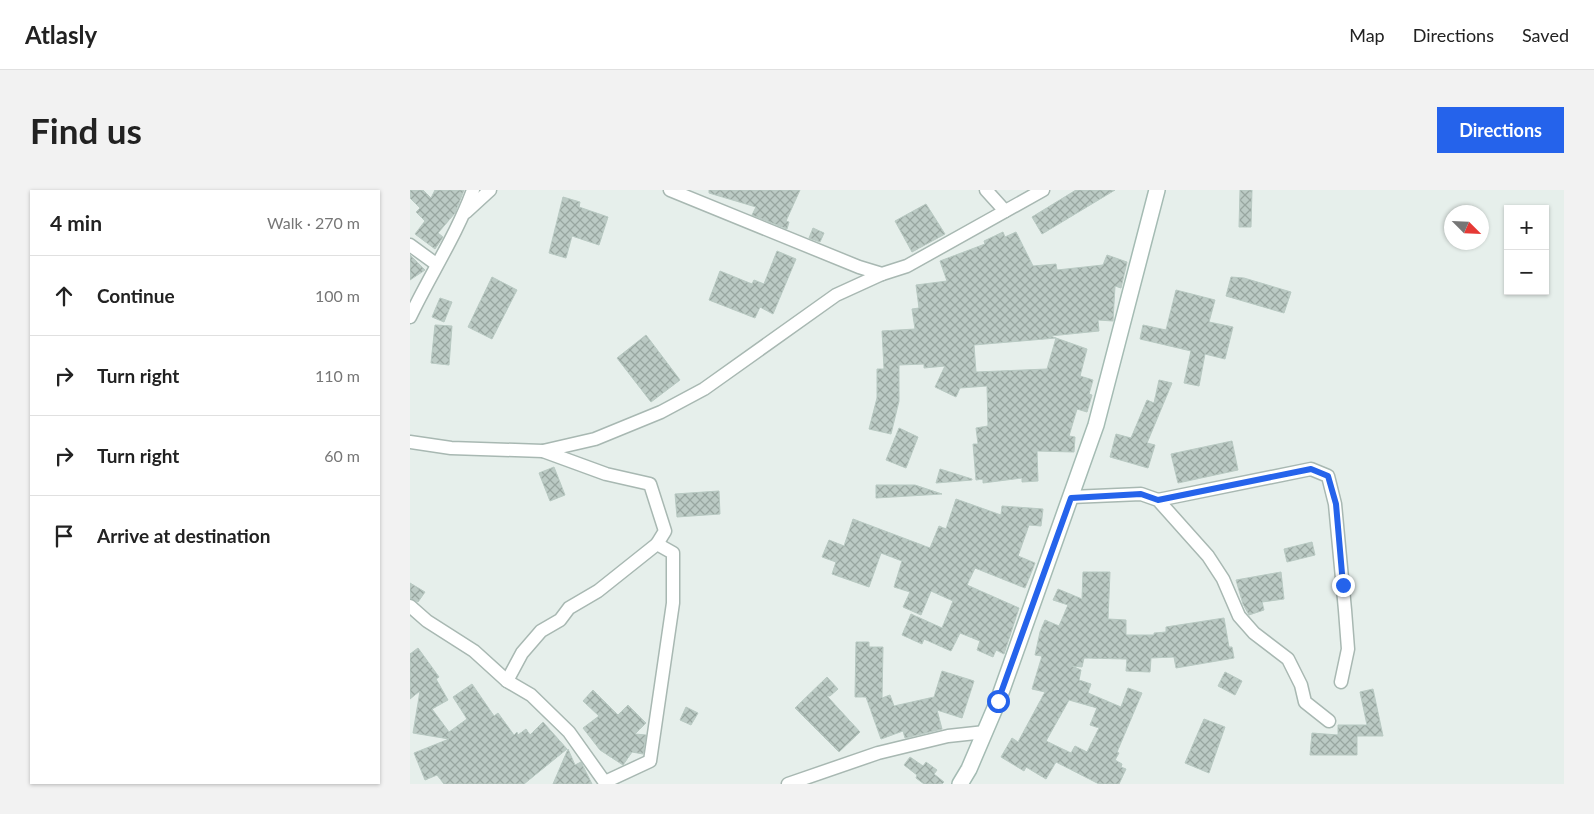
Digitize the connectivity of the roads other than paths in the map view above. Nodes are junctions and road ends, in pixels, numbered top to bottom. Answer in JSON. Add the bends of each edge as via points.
{"nodes":[{"id":1,"x":473,"y":190,"type":"edge"},
{"id":2,"x":490,"y":190,"type":"edge"},
{"id":3,"x":670,"y":190,"type":"edge"},
{"id":4,"x":986,"y":190,"type":"edge"},
{"id":5,"x":1043,"y":190,"type":"edge"},
{"id":6,"x":1157,"y":190,"type":"edge"},
{"id":7,"x":1005,"y":211,"type":"junction"},
{"id":8,"x":464,"y":214,"type":"junction"},
{"id":9,"x":410,"y":245,"type":"edge"},
{"id":10,"x":436,"y":264,"type":"junction"},
{"id":11,"x":882,"y":274,"type":"junction"},
{"id":12,"x":410,"y":317,"type":"edge"},
{"id":13,"x":410,"y":442,"type":"edge"},
{"id":14,"x":543,"y":451,"type":"junction"},
{"id":15,"x":1071,"y":498,"type":"junction"},
{"id":16,"x":1158,"y":500,"type":"junction"},
{"id":17,"x":657,"y":544,"type":"junction"},
{"id":18,"x":410,"y":606,"type":"edge"},
{"id":19,"x":507,"y":681,"type":"junction"},
{"id":20,"x":1341,"y":682,"type":"dead end"},
{"id":21,"x":1329,"y":721,"type":"dead end"},
{"id":22,"x":985,"y":732,"type":"junction"},
{"id":23,"x":605,"y":783,"type":"edge"},
{"id":24,"x":788,"y":784,"type":"edge"},
{"id":25,"x":960,"y":784,"type":"edge"}],
"edges":[{"from":1,"to":8,"type":"street"},
{"from":2,"to":8,"type":"street"},
{"from":3,"to":11,"type":"street"},
{"from":4,"to":7,"type":"street"},
{"from":5,"to":7,"type":"street"},
{"from":6,"to":15,"type":"main road","via":[[1096,425]]},
{"from":7,"to":11,"type":"street","via":[[907,266]]},
{"from":8,"to":10,"type":"street"},
{"from":9,"to":10,"type":"street"},
{"from":10,"to":12,"type":"street"},
{"from":11,"to":14,"type":"street","via":[[836,295],[704,389],[661,412],[595,439]]},
{"from":13,"to":14,"type":"street","via":[[451,448]]},
{"from":14,"to":17,"type":"street","via":[[606,474],[650,484],[665,531]]},
{"from":15,"to":16,"type":"street","via":[[1141,494]]},
{"from":15,"to":22,"type":"main road"},
{"from":16,"to":20,"type":"street","via":[[1311,469],[1328,476],[1336,504],[1348,648]]},
{"from":16,"to":21,"type":"street","via":[[1208,556],[1239,616],[1254,633],[1288,660],[1301,685],[1305,702]]},
{"from":17,"to":19,"type":"street","via":[[598,592],[569,608],[560,620],[541,631],[522,653]]},
{"from":17,"to":23,"type":"street","via":[[673,553],[674,603],[650,761]]},
{"from":18,"to":19,"type":"street","via":[[474,651]]},
{"from":19,"to":23,"type":"street","via":[[531,695],[569,732]]},
{"from":22,"to":24,"type":"street","via":[[948,736],[878,753]]},
{"from":22,"to":25,"type":"main road"}]}
